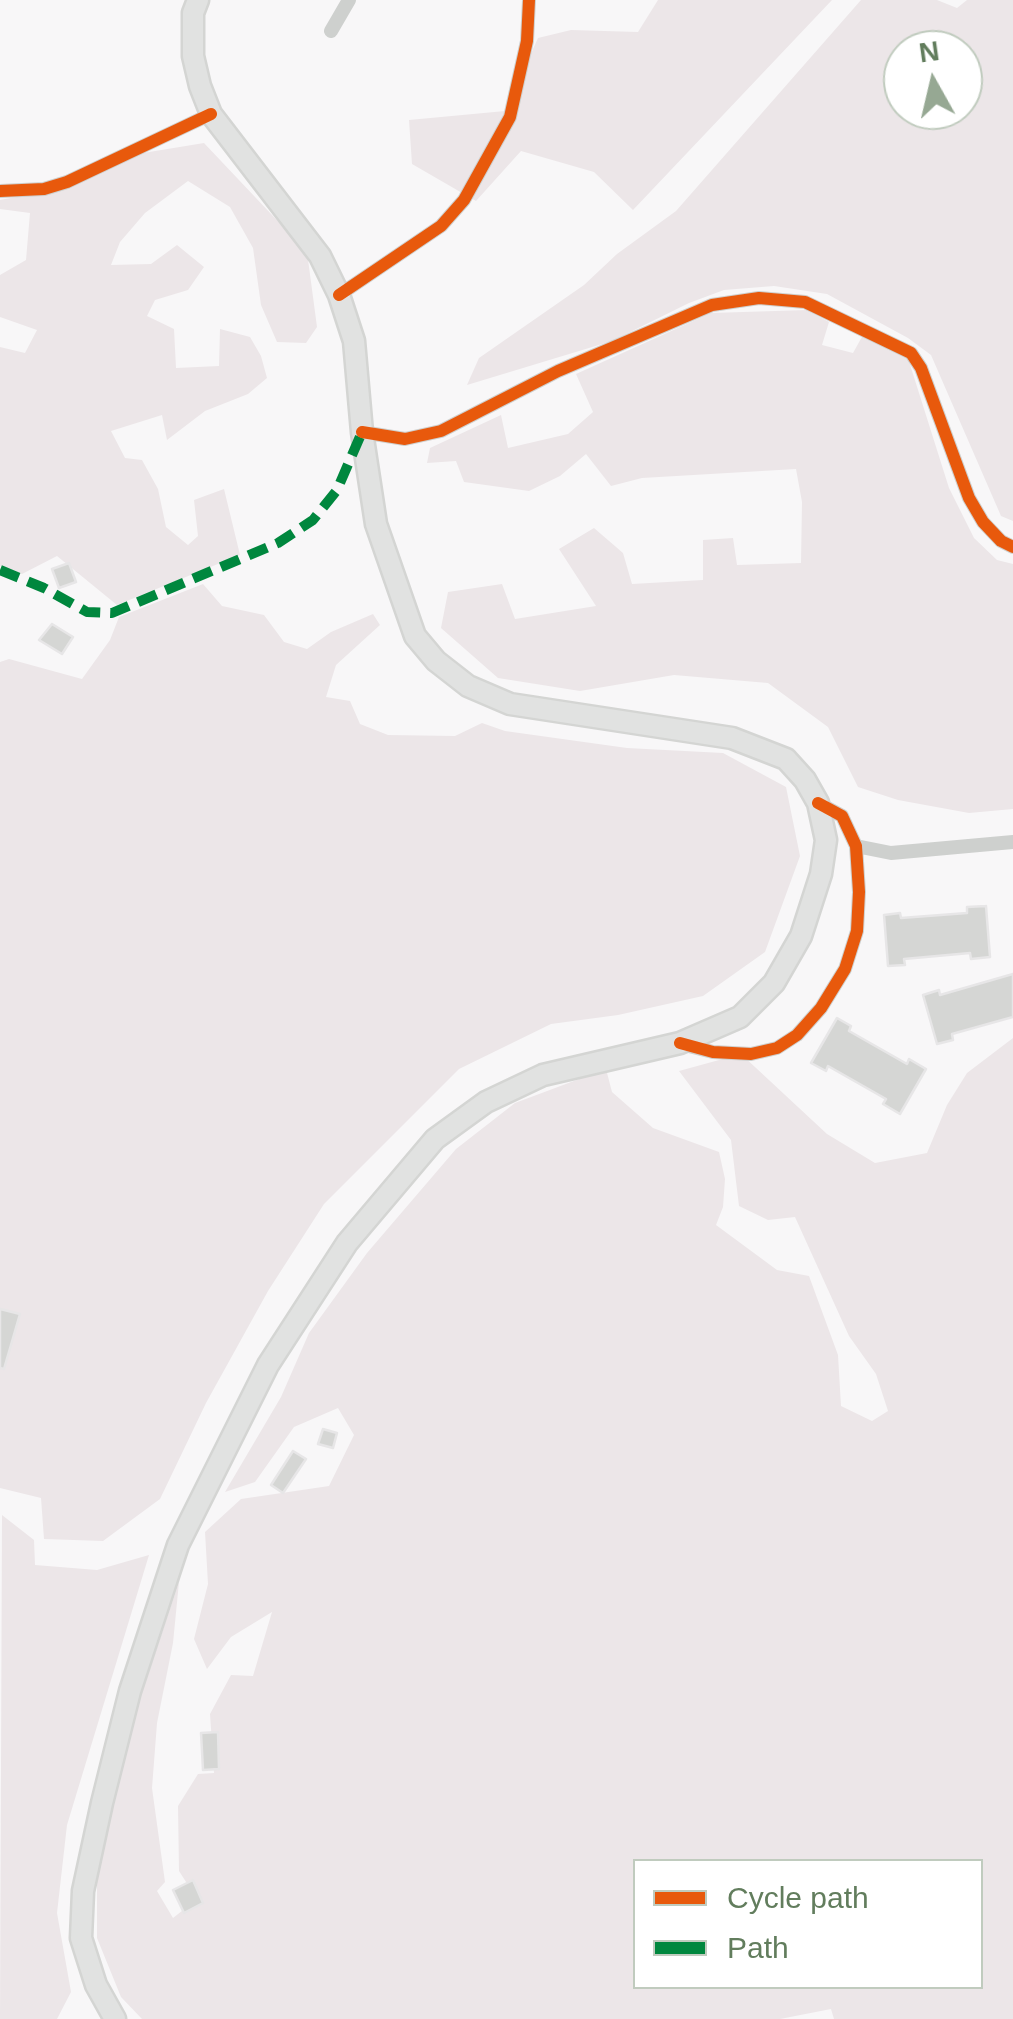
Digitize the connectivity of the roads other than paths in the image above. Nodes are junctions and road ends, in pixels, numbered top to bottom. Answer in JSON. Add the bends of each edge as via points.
{"nodes":[{"id":1,"x":198,"y":0,"type":"edge"},
{"id":2,"x":349,"y":0,"type":"edge"},
{"id":3,"x":529,"y":0,"type":"edge"},
{"id":4,"x":331,"y":31,"type":"dead end"},
{"id":5,"x":211,"y":114,"type":"junction"},
{"id":6,"x":0,"y":191,"type":"edge"},
{"id":7,"x":338,"y":295,"type":"junction"},
{"id":8,"x":362,"y":432,"type":"junction"},
{"id":9,"x":1013,"y":547,"type":"edge"},
{"id":10,"x":818,"y":804,"type":"junction"},
{"id":11,"x":1013,"y":842,"type":"edge"},
{"id":12,"x":856,"y":846,"type":"junction"},
{"id":13,"x":680,"y":1043,"type":"junction"},
{"id":14,"x":116,"y":2019,"type":"edge"}],
"edges":[{"from":1,"to":5,"type":"main road","via":[[193,56]]},
{"from":2,"to":4,"type":"street"},
{"from":3,"to":7,"type":"street","via":[[510,116],[464,200],[441,226]]},
{"from":5,"to":6,"type":"street","via":[[68,182]]},
{"from":5,"to":7,"type":"main road","via":[[320,256]]},
{"from":7,"to":8,"type":"main road","via":[[354,341]]},
{"from":8,"to":9,"type":"street","via":[[405,439],[441,431],[558,371],[712,305],[759,298],[805,302],[911,353],[969,498],[1000,541]]},
{"from":8,"to":10,"type":"main road","via":[[376,524],[402,607],[436,661],[468,686],[510,704],[732,738],[786,759]]},
{"from":10,"to":12,"type":"street","via":[[842,816]]},
{"from":10,"to":13,"type":"main road","via":[[826,840],[821,874],[801,936],[774,984],[740,1016]]},
{"from":11,"to":12,"type":"street","via":[[891,853]]},
{"from":12,"to":13,"type":"street","via":[[857,932],[845,968],[798,1035],[751,1054]]},
{"from":13,"to":14,"type":"main road","via":[[543,1076],[486,1102],[435,1140],[347,1243],[268,1365],[178,1545],[102,1803],[83,1891],[81,1938]]}]}
